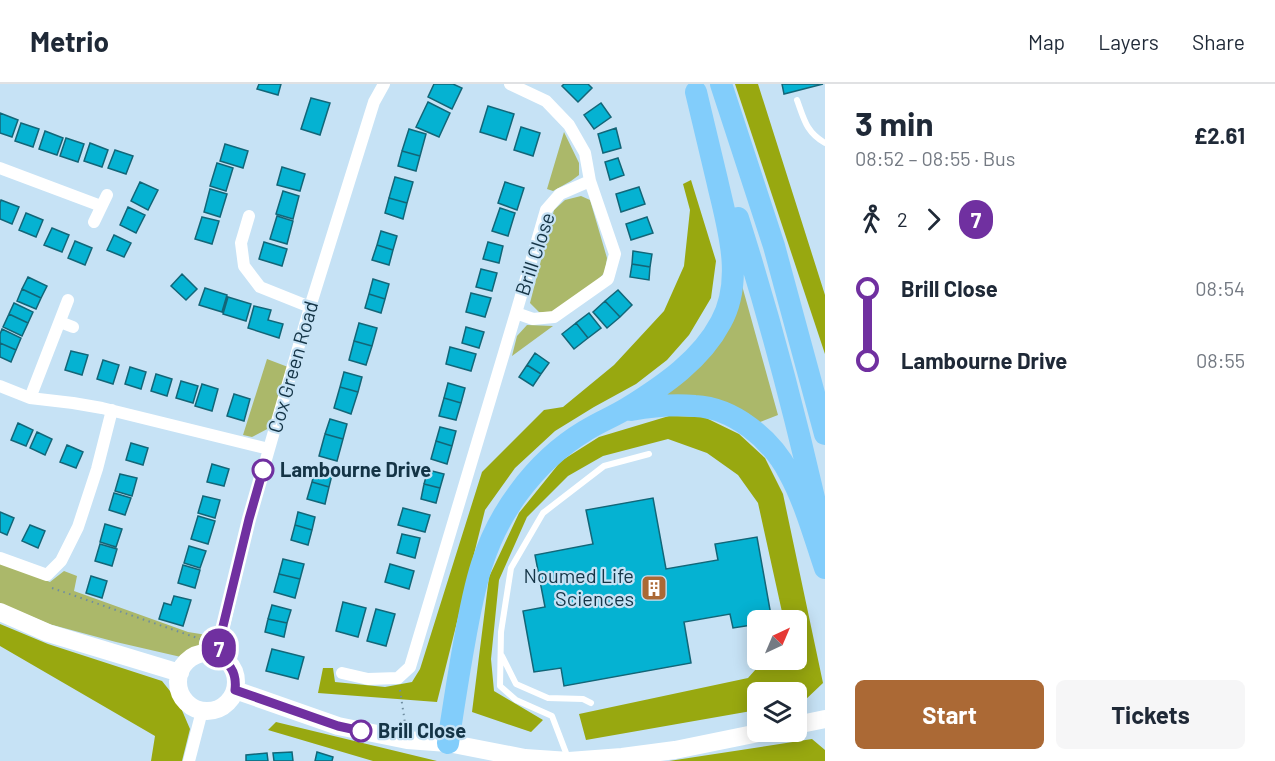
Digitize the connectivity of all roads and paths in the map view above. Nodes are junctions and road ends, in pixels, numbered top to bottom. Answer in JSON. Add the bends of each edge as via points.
{"nodes":[{"id":1,"x":510,"y":84,"type":"edge"},
{"id":2,"x":721,"y":84,"type":"edge"},
{"id":3,"x":380,"y":85,"type":"edge"},
{"id":4,"x":695,"y":88,"type":"edge"},
{"id":5,"x":797,"y":99,"type":"dead end"},
{"id":6,"x":825,"y":143,"type":"edge"},
{"id":7,"x":0,"y":168,"type":"edge"},
{"id":8,"x":590,"y":181,"type":"junction"},
{"id":9,"x":249,"y":216,"type":"dead end"},
{"id":10,"x":94,"y":222,"type":"dead end"},
{"id":11,"x":68,"y":300,"type":"dead end"},
{"id":12,"x":310,"y":307,"type":"junction"},
{"id":13,"x":516,"y":313,"type":"junction"},
{"id":14,"x":60,"y":322,"type":"junction"},
{"id":15,"x":73,"y":327,"type":"dead end"},
{"id":16,"x":0,"y":386,"type":"edge"},
{"id":17,"x":30,"y":399,"type":"junction"},
{"id":18,"x":112,"y":410,"type":"junction"},
{"id":19,"x":621,"y":412,"type":"junction"},
{"id":20,"x":825,"y":434,"type":"edge"},
{"id":21,"x":269,"y":449,"type":"junction"},
{"id":22,"x":649,"y":454,"type":"dead end"},
{"id":23,"x":825,"y":547,"type":"edge"},
{"id":24,"x":0,"y":558,"type":"edge"},
{"id":25,"x":825,"y":568,"type":"edge"},
{"id":26,"x":44,"y":585,"type":"dead end"},
{"id":27,"x":0,"y":612,"type":"edge"},
{"id":28,"x":218,"y":650,"type":"junction"},
{"id":29,"x":501,"y":652,"type":"junction"},
{"id":30,"x":180,"y":673,"type":"junction"},
{"id":31,"x":342,"y":673,"type":"dead end"},
{"id":32,"x":398,"y":678,"type":"junction"},
{"id":33,"x":235,"y":690,"type":"junction"},
{"id":34,"x":591,"y":704,"type":"dead end"},
{"id":35,"x":202,"y":711,"type":"junction"},
{"id":36,"x":825,"y":719,"type":"edge"},
{"id":37,"x":807,"y":723,"type":"edge"},
{"id":38,"x":747,"y":735,"type":"edge"},
{"id":39,"x":407,"y":740,"type":"junction"},
{"id":40,"x":448,"y":743,"type":"junction"},
{"id":41,"x":189,"y":761,"type":"edge"},
{"id":42,"x":569,"y":761,"type":"edge"}],
"edges":[{"from":1,"to":8,"type":"street","name":"Brill Close","via":[[546,101],[569,125],[585,153]]},
{"from":2,"to":20,"type":"highway","via":[[774,246]]},
{"from":3,"to":12,"type":"street","name":"Cox Green Road"},
{"from":4,"to":19,"type":"highway","via":[[729,235],[733,262],[730,295],[722,321],[695,358]]},
{"from":4,"to":23,"type":"highway","via":[[764,306]]},
{"from":5,"to":6,"type":"lane","via":[[807,127]]},
{"from":7,"to":10,"type":"street","via":[[104,200]]},
{"from":8,"to":13,"type":"street","name":"Brill Close","via":[[560,194],[546,210]]},
{"from":8,"to":13,"type":"street","name":"Brill Close","via":[[615,254],[608,279],[554,317],[533,319]]},
{"from":9,"to":12,"type":"street","via":[[241,243],[244,266],[260,287]]},
{"from":11,"to":14,"type":"street"},
{"from":12,"to":21,"type":"street","name":"Cox Green Road"},
{"from":13,"to":32,"type":"street","name":"Brill Close","via":[[411,667]]},
{"from":14,"to":15,"type":"street"},
{"from":14,"to":17,"type":"street"},
{"from":16,"to":17,"type":"street"},
{"from":17,"to":18,"type":"street"},
{"from":18,"to":21,"type":"street"},
{"from":18,"to":24,"type":"street","via":[[78,527],[61,561],[47,575]]},
{"from":19,"to":25,"type":"highway","via":[[650,407],[711,408],[762,437],[795,485]]},
{"from":19,"to":40,"type":"highway","via":[[583,432],[552,457],[520,490],[497,525],[470,608]]},
{"from":21,"to":28,"type":"street","name":"Cox Green Road"},
{"from":22,"to":29,"type":"lane","via":[[604,466],[543,513],[511,568]]},
{"from":26,"to":28,"type":"path"},
{"from":27,"to":30,"type":"street","via":[[48,633]]},
{"from":28,"to":30,"type":"street","via":[[191,659]]},
{"from":28,"to":33,"type":"street","via":[[234,673]]},
{"from":29,"to":34,"type":"lane","via":[[516,684],[548,698],[583,699]]},
{"from":29,"to":42,"type":"lane","via":[[500,686],[516,700],[552,716]]},
{"from":30,"to":35,"type":"street","via":[[180,693],[193,708]]},
{"from":31,"to":32,"type":"street","via":[[368,679]]},
{"from":32,"to":39,"type":"path"},
{"from":33,"to":35,"type":"street","via":[[219,709]]},
{"from":33,"to":39,"type":"street","via":[[338,726]]},
{"from":35,"to":41,"type":"street"},
{"from":36,"to":37,"type":"street"},
{"from":38,"to":42,"type":"street","via":[[675,750]]},
{"from":39,"to":40,"type":"street"},
{"from":40,"to":42,"type":"street","via":[[525,758]]}]}
